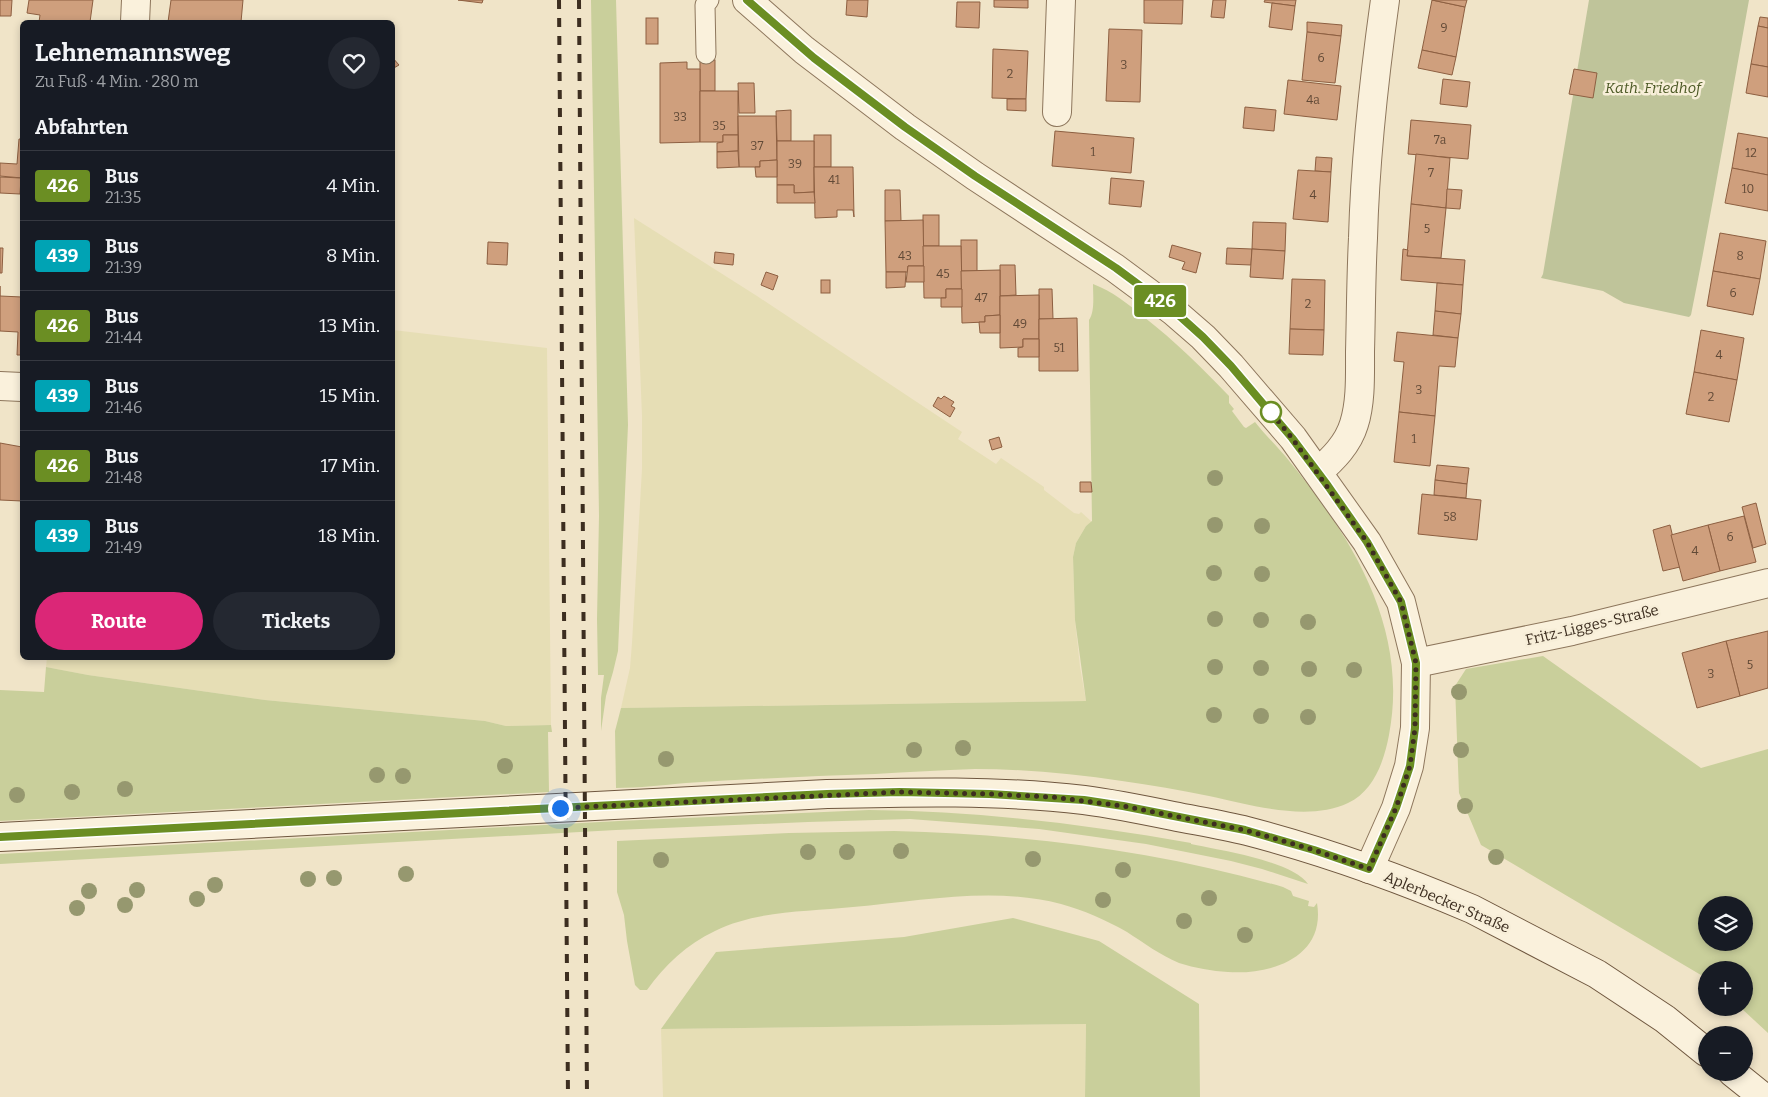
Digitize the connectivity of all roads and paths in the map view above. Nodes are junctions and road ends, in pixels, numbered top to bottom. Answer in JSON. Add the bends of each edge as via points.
{"nodes":[{"id":1,"x":136,"y":0,"type":"edge"},
{"id":2,"x":709,"y":0,"type":"edge"},
{"id":3,"x":748,"y":0,"type":"edge"},
{"id":4,"x":1060,"y":0,"type":"edge"},
{"id":5,"x":1385,"y":0,"type":"edge"},
{"id":6,"x":135,"y":20,"type":"edge"},
{"id":7,"x":706,"y":54,"type":"dead end"},
{"id":8,"x":1057,"y":112,"type":"dead end"},
{"id":9,"x":0,"y":386,"type":"edge"},
{"id":10,"x":20,"y":387,"type":"edge"},
{"id":11,"x":1318,"y":472,"type":"junction"},
{"id":12,"x":1768,"y":583,"type":"edge"},
{"id":13,"x":1416,"y":663,"type":"junction"},
{"id":14,"x":0,"y":837,"type":"edge"},
{"id":15,"x":1369,"y":869,"type":"junction"},
{"id":16,"x":1698,"y":1046,"type":"edge"},
{"id":17,"x":1743,"y":1081,"type":"edge"},
{"id":18,"x":1763,"y":1097,"type":"edge"}],
"edges":[{"from":1,"to":6,"type":"street"},
{"from":2,"to":7,"type":"lane","via":[[705,5]]},
{"from":3,"to":11,"type":"street","name":"Aplerbecker Straße","via":[[814,58],[905,127],[1116,268],[1174,311],[1231,366]]},
{"from":4,"to":8,"type":"street"},
{"from":5,"to":11,"type":"street","via":[[1369,144],[1363,228],[1359,388],[1354,424],[1346,443]]},
{"from":9,"to":10,"type":"street"},
{"from":11,"to":13,"type":"street","name":"Aplerbecker Straße","via":[[1367,542],[1401,602]]},
{"from":12,"to":13,"type":"street","name":"Fritz-Ligges-Straße","via":[[1572,631]]},
{"from":13,"to":15,"type":"street","name":"Aplerbecker Straße","via":[[1415,728],[1410,766],[1396,808]]},
{"from":14,"to":15,"type":"street","via":[[827,794],[990,794],[1068,798],[1245,830]]},
{"from":15,"to":16,"type":"street","name":"Aplerbecker Straße","via":[[1472,909],[1597,974],[1665,1019]]},
{"from":17,"to":18,"type":"street"}]}
